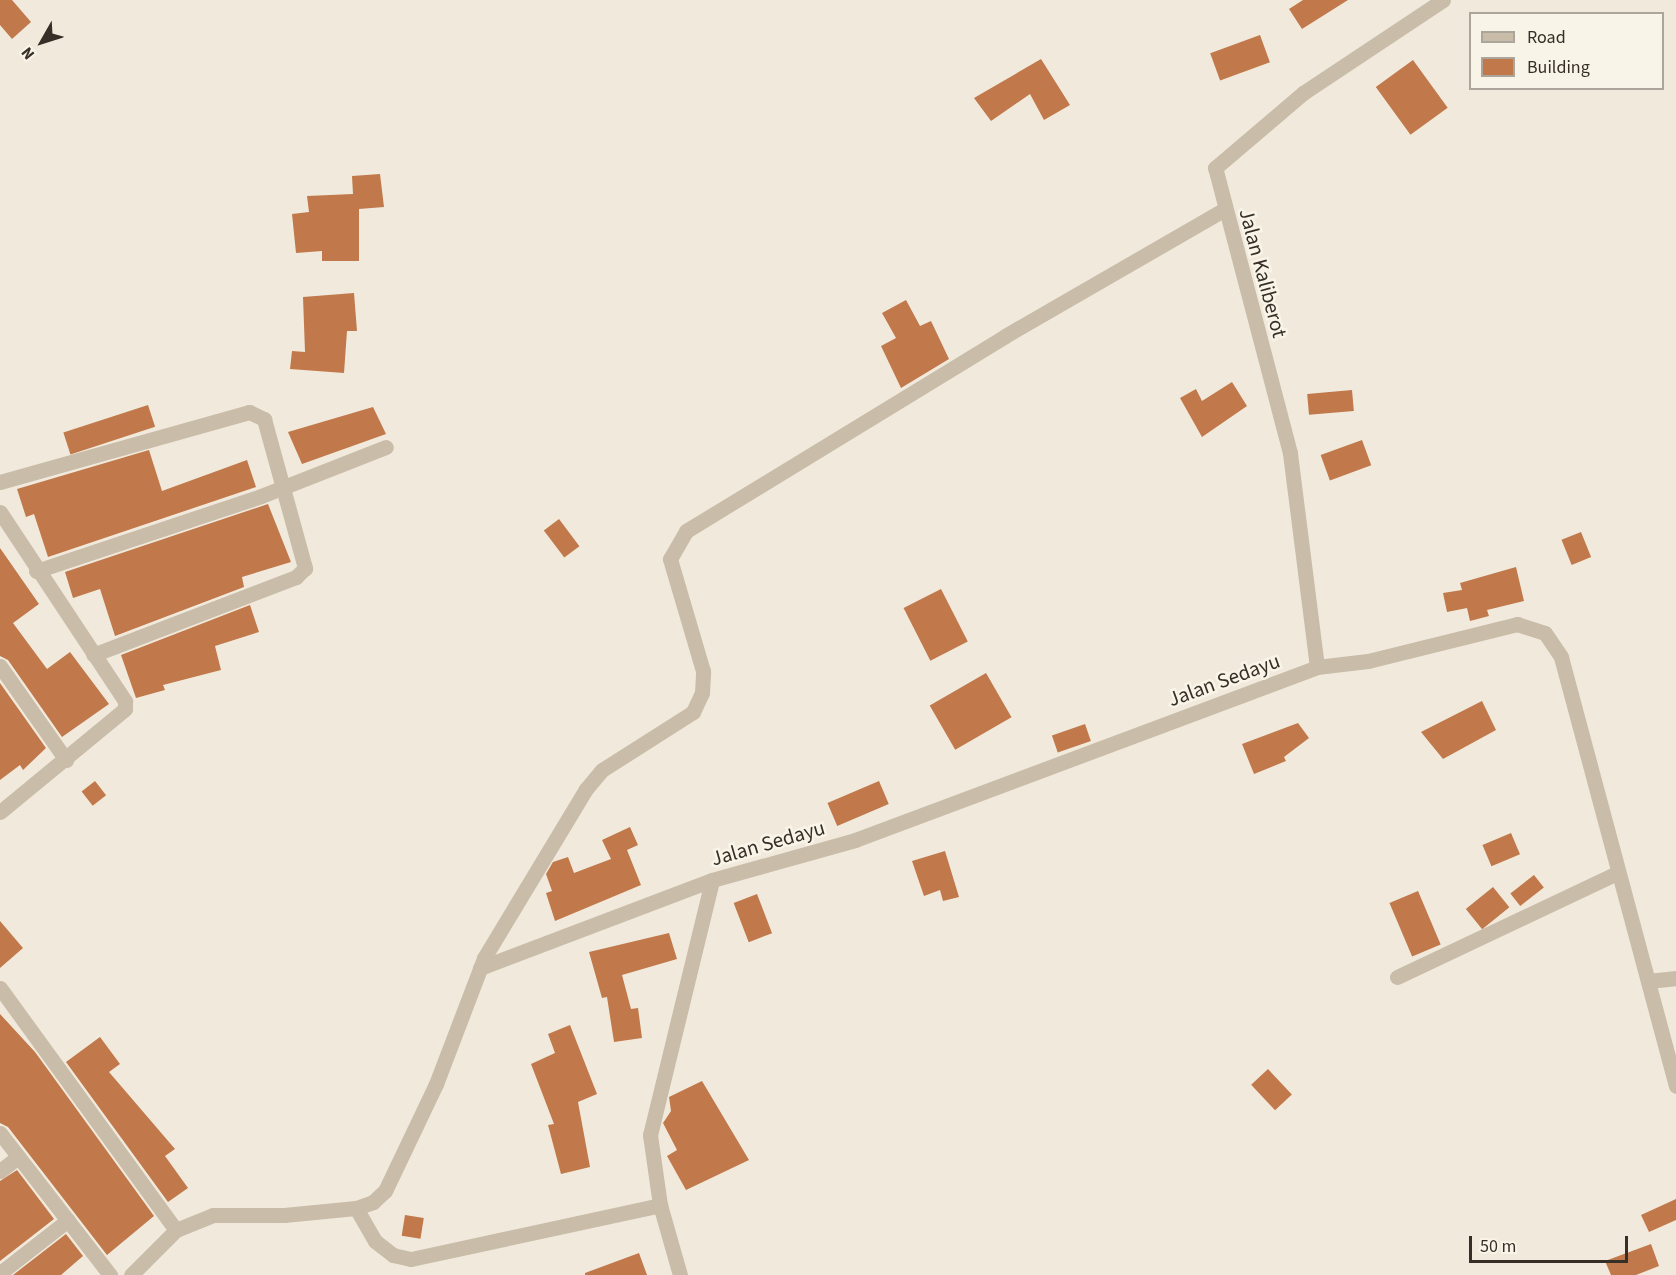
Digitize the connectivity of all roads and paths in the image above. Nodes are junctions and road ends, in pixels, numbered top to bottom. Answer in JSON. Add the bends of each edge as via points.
{"nodes":[{"id":1,"x":1433,"y":3,"type":"edge"},
{"id":2,"x":1225,"y":209,"type":"junction"},
{"id":3,"x":386,"y":447,"type":"dead end"},
{"id":4,"x":0,"y":482,"type":"edge"},
{"id":5,"x":283,"y":486,"type":"junction"},
{"id":6,"x":0,"y":512,"type":"edge"},
{"id":7,"x":36,"y":571,"type":"junction"},
{"id":8,"x":93,"y":655,"type":"junction"},
{"id":9,"x":0,"y":666,"type":"edge"},
{"id":10,"x":1317,"y":667,"type":"junction"},
{"id":11,"x":66,"y":759,"type":"junction"},
{"id":12,"x":1,"y":809,"type":"edge"},
{"id":13,"x":1615,"y":874,"type":"junction"},
{"id":14,"x":712,"y":880,"type":"junction"},
{"id":15,"x":480,"y":968,"type":"junction"},
{"id":16,"x":1397,"y":977,"type":"dead end"},
{"id":17,"x":1676,"y":978,"type":"edge"},
{"id":18,"x":1648,"y":981,"type":"junction"},
{"id":19,"x":0,"y":988,"type":"edge"},
{"id":20,"x":1676,"y":1086,"type":"edge"},
{"id":21,"x":0,"y":1133,"type":"edge"},
{"id":22,"x":18,"y":1157,"type":"junction"},
{"id":23,"x":0,"y":1171,"type":"edge"},
{"id":24,"x":660,"y":1205,"type":"junction"},
{"id":25,"x":356,"y":1208,"type":"junction"},
{"id":26,"x":68,"y":1220,"type":"junction"},
{"id":27,"x":176,"y":1230,"type":"junction"},
{"id":28,"x":0,"y":1273,"type":"edge"},
{"id":29,"x":110,"y":1275,"type":"edge"},
{"id":30,"x":131,"y":1275,"type":"edge"},
{"id":31,"x":680,"y":1275,"type":"edge"}],
"edges":[{"from":1,"to":2,"type":"street","name":"Jalan Kaliberot","via":[[1303,93],[1239,144],[1215,168]]},
{"from":2,"to":10,"type":"street","name":"Jalan Kaliberot","via":[[1290,453]]},
{"from":2,"to":15,"type":"street","via":[[1005,336],[686,531],[670,559],[703,671],[702,693],[693,712],[593,778]]},
{"from":3,"to":5,"type":"street"},
{"from":4,"to":5,"type":"street","via":[[249,411],[264,418]]},
{"from":5,"to":7,"type":"street"},
{"from":5,"to":8,"type":"street","via":[[305,568],[296,577]]},
{"from":6,"to":7,"type":"street"},
{"from":7,"to":8,"type":"street"},
{"from":8,"to":11,"type":"street","via":[[125,701],[125,709]]},
{"from":9,"to":11,"type":"street"},
{"from":10,"to":13,"type":"street","name":"Jalan Sedayu","via":[[1368,660],[1517,624],[1545,633],[1561,657]]},
{"from":10,"to":14,"type":"street","name":"Jalan Sedayu","via":[[855,840]]},
{"from":11,"to":12,"type":"street"},
{"from":13,"to":16,"type":"street"},
{"from":13,"to":18,"type":"street","name":"Jalan Sedayu"},
{"from":14,"to":15,"type":"street","name":"Jalan Sedayu"},
{"from":14,"to":24,"type":"street","via":[[650,1135]]},
{"from":15,"to":25,"type":"street","via":[[401,1163],[385,1191],[373,1202]]},
{"from":17,"to":18,"type":"street"},
{"from":18,"to":20,"type":"street","name":"Jalan Sedayu"},
{"from":19,"to":27,"type":"street"},
{"from":21,"to":22,"type":"street"},
{"from":22,"to":23,"type":"street"},
{"from":22,"to":26,"type":"street"},
{"from":24,"to":25,"type":"street","via":[[411,1259],[393,1255],[375,1242]]},
{"from":24,"to":31,"type":"street"},
{"from":25,"to":27,"type":"street","via":[[284,1215],[213,1215]]},
{"from":26,"to":28,"type":"street"},
{"from":26,"to":29,"type":"street"},
{"from":27,"to":30,"type":"street"}]}
